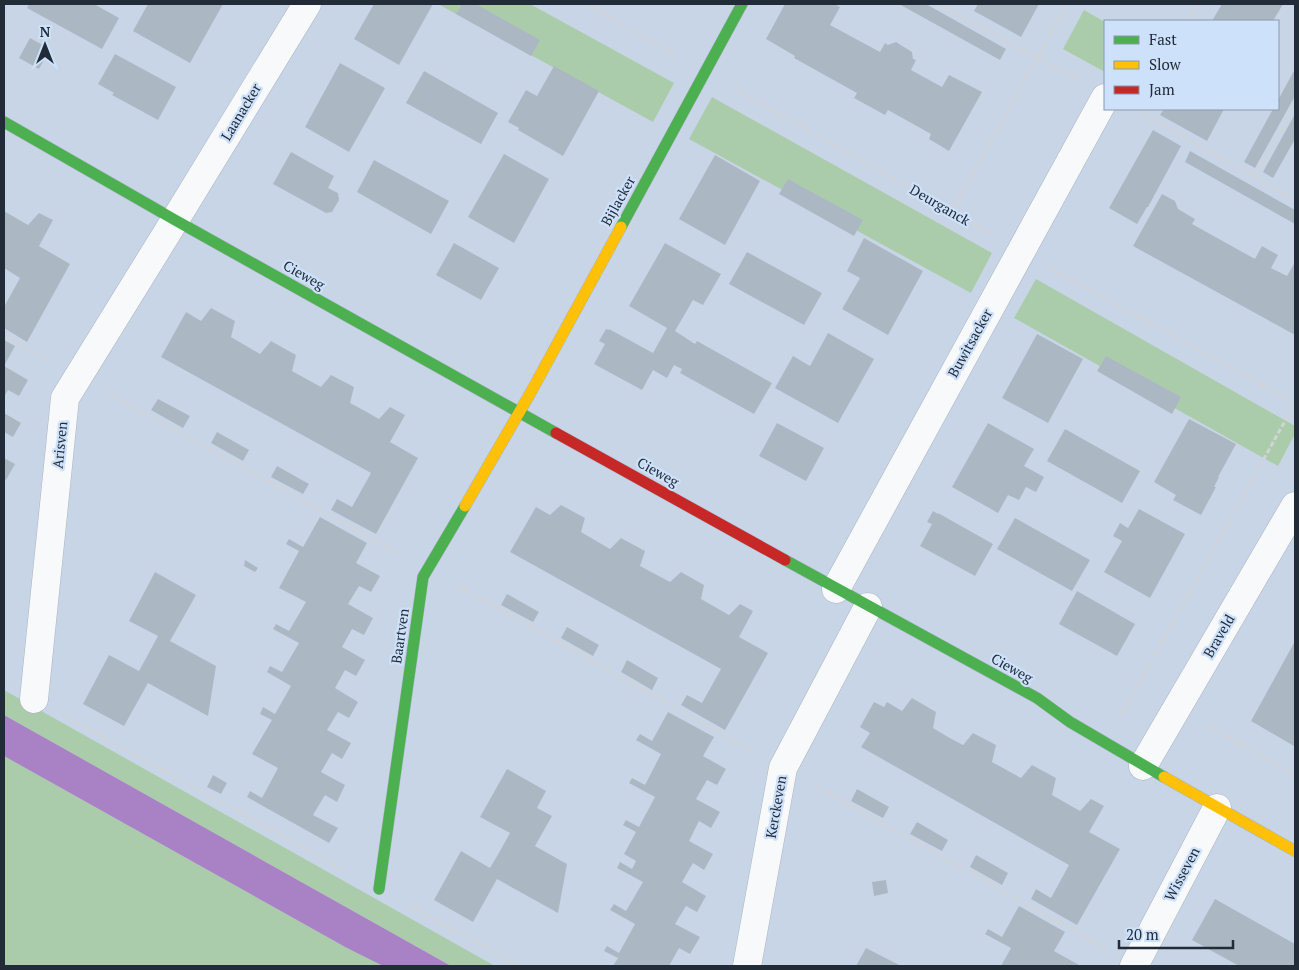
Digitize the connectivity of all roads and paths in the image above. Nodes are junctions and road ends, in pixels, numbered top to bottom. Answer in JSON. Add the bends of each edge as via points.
{"nodes":[{"id":1,"x":307,"y":4,"type":"edge"},
{"id":2,"x":587,"y":4,"type":"edge"},
{"id":3,"x":742,"y":4,"type":"edge"},
{"id":4,"x":938,"y":4,"type":"edge"},
{"id":5,"x":1067,"y":4,"type":"edge"},
{"id":6,"x":1196,"y":4,"type":"edge"},
{"id":7,"x":1188,"y":20,"type":"edge"},
{"id":8,"x":1037,"y":58,"type":"junction"},
{"id":9,"x":706,"y":72,"type":"junction"},
{"id":10,"x":1080,"y":81,"type":"dead end"},
{"id":11,"x":1104,"y":100,"type":"edge"},
{"id":12,"x":1295,"y":104,"type":"edge"},
{"id":13,"x":1135,"y":110,"type":"edge"},
{"id":14,"x":4,"y":122,"type":"edge"},
{"id":15,"x":1255,"y":177,"type":"junction"},
{"id":16,"x":1295,"y":200,"type":"edge"},
{"id":17,"x":952,"y":211,"type":"junction"},
{"id":18,"x":175,"y":220,"type":"junction"},
{"id":19,"x":1021,"y":252,"type":"junction"},
{"id":20,"x":4,"y":335,"type":"edge"},
{"id":21,"x":78,"y":376,"type":"junction"},
{"id":22,"x":1295,"y":402,"type":"edge"},
{"id":23,"x":520,"y":412,"type":"junction"},
{"id":24,"x":1295,"y":506,"type":"edge"},
{"id":25,"x":428,"y":569,"type":"junction"},
{"id":26,"x":836,"y":589,"type":"junction"},
{"id":27,"x":868,"y":606,"type":"junction"},
{"id":28,"x":34,"y":699,"type":"joint"},
{"id":29,"x":1177,"y":708,"type":"junction"},
{"id":30,"x":1105,"y":744,"type":"junction"},
{"id":31,"x":1143,"y":766,"type":"junction"},
{"id":32,"x":782,"y":768,"type":"junction"},
{"id":33,"x":1295,"y":775,"type":"edge"},
{"id":34,"x":1217,"y":808,"type":"junction"},
{"id":35,"x":1295,"y":851,"type":"edge"},
{"id":36,"x":379,"y":889,"type":"junction"},
{"id":37,"x":1134,"y":965,"type":"edge"},
{"id":38,"x":519,"y":966,"type":"edge"},
{"id":39,"x":747,"y":966,"type":"edge"}],
"edges":[{"from":1,"to":18,"type":"street","name":"Laanacker"},
{"from":2,"to":9,"type":"path","name":"Deurganck"},
{"from":3,"to":9,"type":"street","name":"Bijlacker"},
{"from":4,"to":8,"type":"path"},
{"from":5,"to":8,"type":"path"},
{"from":6,"to":7,"type":"path"},
{"from":8,"to":10,"type":"path"},
{"from":8,"to":17,"type":"path"},
{"from":9,"to":17,"type":"path","name":"Deurganck"},
{"from":9,"to":23,"type":"street","name":"Bijlacker"},
{"from":11,"to":19,"type":"street","name":"Buwitsacker"},
{"from":12,"to":15,"type":"path"},
{"from":13,"to":15,"type":"path"},
{"from":14,"to":18,"type":"street","name":"Cieweg"},
{"from":15,"to":16,"type":"path"},
{"from":17,"to":19,"type":"path","name":"Deurganck"},
{"from":18,"to":21,"type":"street","name":"Arisven"},
{"from":18,"to":23,"type":"street","name":"Cieweg"},
{"from":19,"to":22,"type":"path","name":"Deurganck"},
{"from":19,"to":26,"type":"street","name":"Buwitsacker"},
{"from":20,"to":21,"type":"path"},
{"from":21,"to":25,"type":"path"},
{"from":21,"to":28,"type":"street","name":"Arisven","via":[[65,398]]},
{"from":22,"to":30,"type":"path"},
{"from":23,"to":25,"type":"street","name":"Baartven"},
{"from":23,"to":26,"type":"street","name":"Cieweg"},
{"from":24,"to":29,"type":"street","name":"Braveld"},
{"from":25,"to":32,"type":"path"},
{"from":25,"to":36,"type":"street","name":"Baartven","via":[[423,577]]},
{"from":26,"to":27,"type":"street","name":"Cieweg"},
{"from":27,"to":30,"type":"street","name":"Cieweg","via":[[1037,698]]},
{"from":27,"to":32,"type":"street","name":"Kerckeven"},
{"from":28,"to":36,"type":"path"},
{"from":29,"to":31,"type":"street","name":"Braveld"},
{"from":29,"to":33,"type":"path"},
{"from":30,"to":31,"type":"street","name":"Cieweg"},
{"from":31,"to":34,"type":"street","name":"Cieweg"},
{"from":32,"to":37,"type":"path"},
{"from":32,"to":39,"type":"street","name":"Kerckeven"},
{"from":34,"to":35,"type":"street","name":"Cieweg"},
{"from":34,"to":37,"type":"street","name":"Wisseven"},
{"from":36,"to":38,"type":"path"}]}
